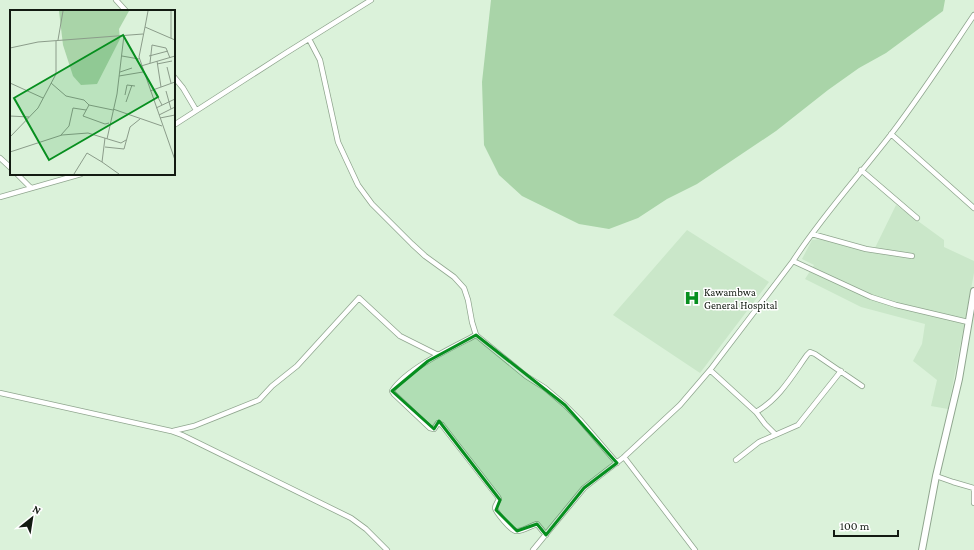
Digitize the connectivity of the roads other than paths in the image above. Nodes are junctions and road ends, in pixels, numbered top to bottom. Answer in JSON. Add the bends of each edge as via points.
{"nodes":[{"id":1,"x":116,"y":0,"type":"edge"},
{"id":2,"x":371,"y":0,"type":"edge"},
{"id":3,"x":125,"y":10,"type":"edge"},
{"id":4,"x":974,"y":16,"type":"edge"},
{"id":5,"x":308,"y":39,"type":"junction"},
{"id":6,"x":175,"y":78,"type":"edge"},
{"id":7,"x":196,"y":110,"type":"junction"},
{"id":8,"x":175,"y":124,"type":"edge"},
{"id":9,"x":891,"y":134,"type":"junction"},
{"id":10,"x":0,"y":158,"type":"edge"},
{"id":11,"x":10,"y":167,"type":"edge"},
{"id":12,"x":861,"y":170,"type":"junction"},
{"id":13,"x":18,"y":175,"type":"edge"},
{"id":14,"x":77,"y":175,"type":"edge"},
{"id":15,"x":31,"y":188,"type":"junction"},
{"id":16,"x":0,"y":198,"type":"edge"},
{"id":17,"x":974,"y":208,"type":"edge"},
{"id":18,"x":917,"y":218,"type":"dead end"},
{"id":19,"x":812,"y":234,"type":"junction"},
{"id":20,"x":912,"y":256,"type":"dead end"},
{"id":21,"x":793,"y":261,"type":"junction"},
{"id":22,"x":974,"y":291,"type":"edge"},
{"id":23,"x":968,"y":322,"type":"junction"},
{"id":24,"x":476,"y":335,"type":"junction"},
{"id":25,"x":438,"y":355,"type":"junction"},
{"id":26,"x":710,"y":370,"type":"junction"},
{"id":27,"x":841,"y":371,"type":"junction"},
{"id":28,"x":862,"y":386,"type":"dead end"},
{"id":29,"x":0,"y":393,"type":"edge"},
{"id":30,"x":756,"y":412,"type":"junction"},
{"id":31,"x":171,"y":431,"type":"junction"},
{"id":32,"x":774,"y":434,"type":"junction"},
{"id":33,"x":624,"y":457,"type":"junction"},
{"id":34,"x":736,"y":460,"type":"dead end"},
{"id":35,"x":617,"y":463,"type":"junction"},
{"id":36,"x":936,"y":476,"type":"junction"},
{"id":37,"x":974,"y":488,"type":"edge"},
{"id":38,"x":974,"y":503,"type":"edge"},
{"id":39,"x":546,"y":535,"type":"junction"},
{"id":40,"x":387,"y":550,"type":"edge"},
{"id":41,"x":533,"y":550,"type":"edge"},
{"id":42,"x":695,"y":550,"type":"edge"},
{"id":43,"x":922,"y":550,"type":"edge"}],
"edges":[{"from":1,"to":3,"type":"street"},
{"from":2,"to":5,"type":"street"},
{"from":4,"to":9,"type":"street"},
{"from":5,"to":7,"type":"street"},
{"from":5,"to":24,"type":"street","via":[[320,60],[338,142],[358,185],[372,204],[412,244],[464,288]]},
{"from":6,"to":7,"type":"street"},
{"from":7,"to":8,"type":"street"},
{"from":9,"to":12,"type":"street"},
{"from":9,"to":17,"type":"street"},
{"from":10,"to":11,"type":"street"},
{"from":12,"to":18,"type":"street"},
{"from":12,"to":19,"type":"street"},
{"from":13,"to":15,"type":"street"},
{"from":14,"to":15,"type":"street"},
{"from":15,"to":16,"type":"street"},
{"from":19,"to":20,"type":"street","via":[[866,249]]},
{"from":19,"to":21,"type":"street"},
{"from":21,"to":23,"type":"street","via":[[871,297]]},
{"from":21,"to":26,"type":"street"},
{"from":22,"to":23,"type":"main road"},
{"from":23,"to":36,"type":"main road","via":[[959,379]]},
{"from":24,"to":25,"type":"street"},
{"from":24,"to":35,"type":"street","via":[[565,405]]},
{"from":25,"to":31,"type":"street","via":[[400,336],[359,298],[297,366],[259,400],[184,430]]},
{"from":25,"to":39,"type":"street","via":[[406,377],[393,392],[430,428],[434,429],[438,423],[442,424],[498,496],[496,510],[512,530],[520,531],[536,524]]},
{"from":26,"to":30,"type":"street"},
{"from":26,"to":33,"type":"street","via":[[680,405]]},
{"from":27,"to":28,"type":"street"},
{"from":27,"to":30,"type":"street","via":[[810,352],[773,400]]},
{"from":27,"to":32,"type":"street","via":[[798,425]]},
{"from":29,"to":31,"type":"street"},
{"from":30,"to":32,"type":"street"},
{"from":31,"to":40,"type":"street","via":[[351,518]]},
{"from":32,"to":34,"type":"street"},
{"from":33,"to":35,"type":"street"},
{"from":33,"to":42,"type":"street"},
{"from":35,"to":39,"type":"street","via":[[584,488]]},
{"from":36,"to":37,"type":"street"},
{"from":36,"to":43,"type":"main road"},
{"from":37,"to":38,"type":"street"},
{"from":39,"to":41,"type":"street"}]}
